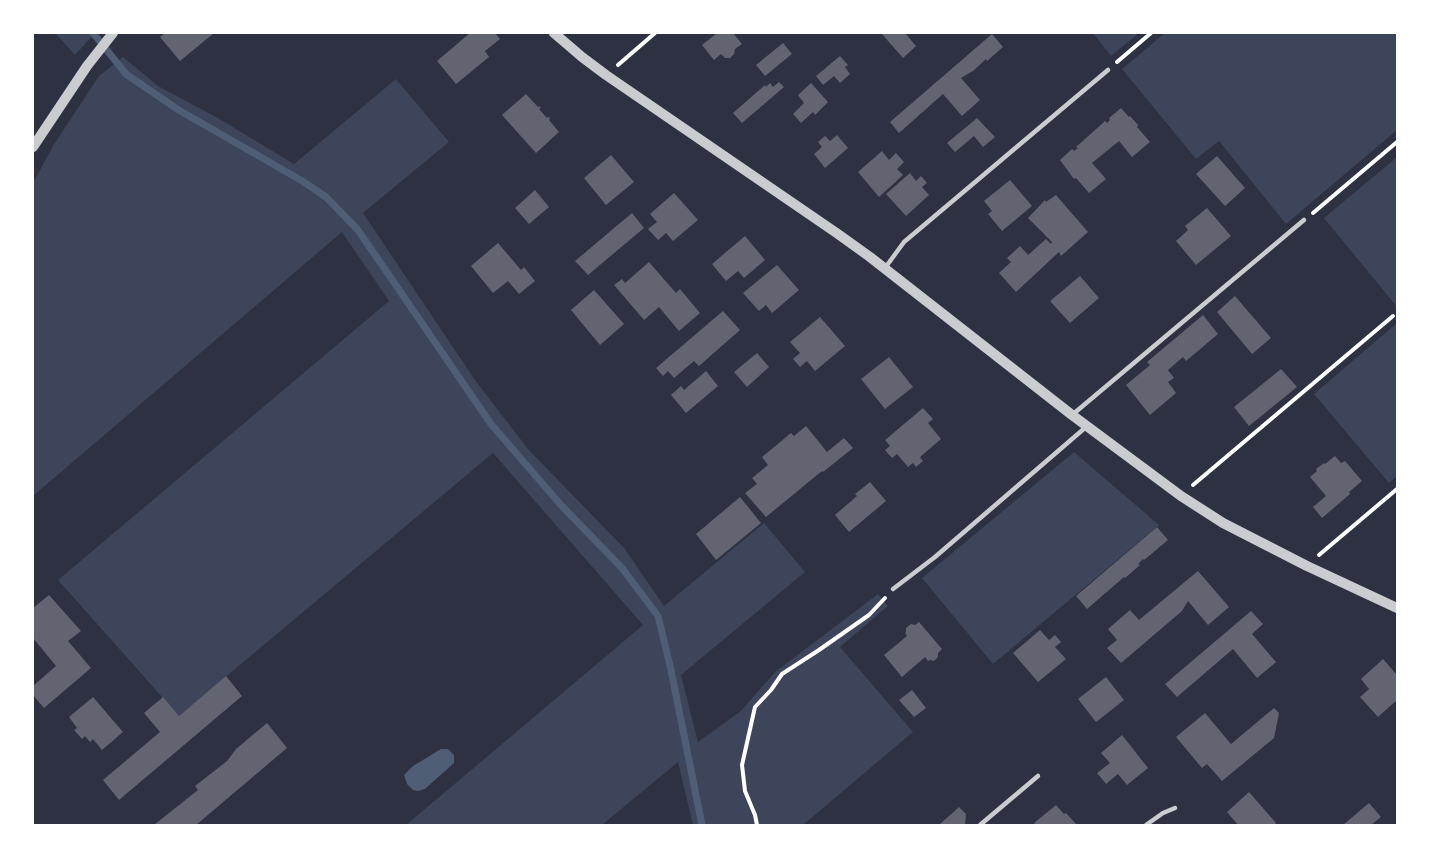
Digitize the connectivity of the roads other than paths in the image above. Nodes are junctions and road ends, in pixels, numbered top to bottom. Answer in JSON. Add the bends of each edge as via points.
{"nodes":[{"id":1,"x":113,"y":33,"type":"edge"},
{"id":2,"x":554,"y":33,"type":"edge"},
{"id":3,"x":1108,"y":70,"type":"road end"},
{"id":4,"x":33,"y":147,"type":"edge"},
{"id":5,"x":1304,"y":220,"type":"road end"},
{"id":6,"x":885,"y":268,"type":"junction"},
{"id":7,"x":1072,"y":415,"type":"junction"},
{"id":8,"x":1088,"y":425,"type":"junction"},
{"id":9,"x":893,"y":589,"type":"road end"},
{"id":10,"x":1397,"y":608,"type":"edge"},
{"id":11,"x":1038,"y":776,"type":"dead end"},
{"id":12,"x":1175,"y":808,"type":"dead end"},
{"id":13,"x":980,"y":825,"type":"edge"},
{"id":14,"x":1146,"y":825,"type":"edge"}],
"edges":[{"from":1,"to":4,"type":"street"},
{"from":2,"to":6,"type":"street","via":[[606,75]]},
{"from":3,"to":6,"type":"lane","via":[[904,242]]},
{"from":5,"to":7,"type":"lane"},
{"from":6,"to":7,"type":"street"},
{"from":7,"to":8,"type":"street"},
{"from":8,"to":9,"type":"lane"},
{"from":8,"to":10,"type":"street","via":[[1223,523]]},
{"from":11,"to":13,"type":"lane"},
{"from":12,"to":14,"type":"lane"}]}
